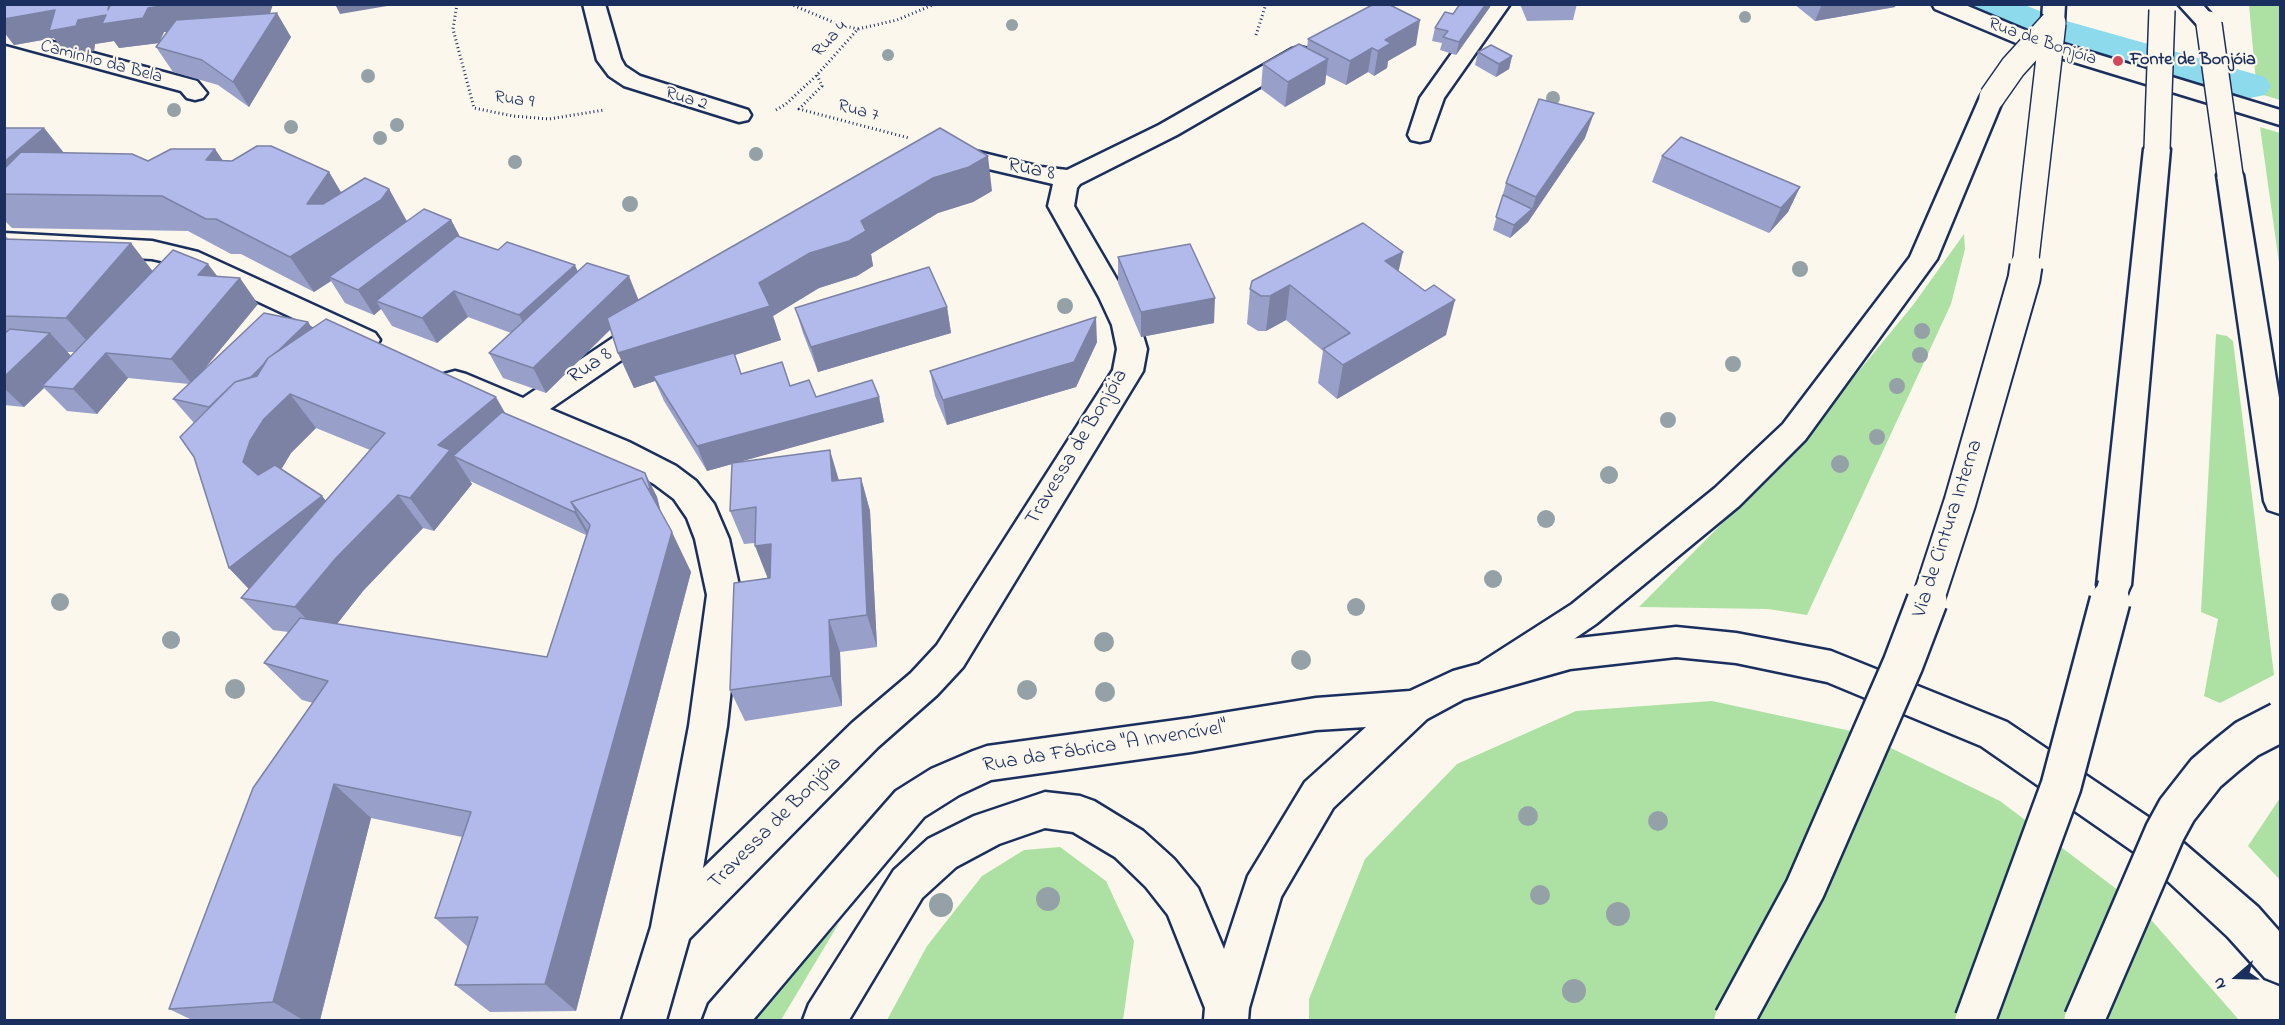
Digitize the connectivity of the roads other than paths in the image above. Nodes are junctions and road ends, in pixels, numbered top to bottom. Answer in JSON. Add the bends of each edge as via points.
{"nodes":[{"id":1,"x":594,"y":4,"type":"edge"},
{"id":2,"x":1499,"y":4,"type":"edge"},
{"id":3,"x":1943,"y":4,"type":"edge"},
{"id":4,"x":2189,"y":4,"type":"edge"},
{"id":5,"x":2163,"y":7,"type":"edge"},
{"id":6,"x":2054,"y":14,"type":"edge"},
{"id":7,"x":4,"y":36,"type":"edge"},
{"id":8,"x":1329,"y":37,"type":"edge"},
{"id":9,"x":195,"y":93,"type":"dead end"},
{"id":10,"x":739,"y":115,"type":"road end"},
{"id":11,"x":2280,"y":118,"type":"edge"},
{"id":12,"x":1420,"y":135,"type":"dead end"},
{"id":13,"x":922,"y":159,"type":"edge"},
{"id":14,"x":1071,"y":178,"type":"junction"},
{"id":15,"x":4,"y":242,"type":"edge"},
{"id":16,"x":673,"y":311,"type":"edge"},
{"id":17,"x":394,"y":354,"type":"edge"},
{"id":18,"x":427,"y":369,"type":"edge"},
{"id":19,"x":527,"y":410,"type":"junction"},
{"id":20,"x":2280,"y":501,"type":"edge"},
{"id":21,"x":1493,"y":674,"type":"junction"},
{"id":22,"x":1414,"y":707,"type":"junction"},
{"id":23,"x":2280,"y":722,"type":"edge"},
{"id":24,"x":672,"y":927,"type":"junction"},
{"id":25,"x":2280,"y":963,"type":"edge"},
{"id":26,"x":1226,"y":1014,"type":"edge"},
{"id":27,"x":644,"y":1020,"type":"edge"},
{"id":28,"x":725,"y":1020,"type":"edge"},
{"id":29,"x":825,"y":1020,"type":"edge"},
{"id":30,"x":1734,"y":1020,"type":"edge"},
{"id":31,"x":1975,"y":1020,"type":"edge"},
{"id":32,"x":2084,"y":1020,"type":"edge"}],
"edges":[{"from":1,"to":10,"type":"main road","name":"Rua 2","via":[[609,60],[617,71],[652,89]]},
{"from":2,"to":12,"type":"main road","via":[[1432,98]]},
{"from":3,"to":11,"type":"main road","name":"Rua de Bonjóia","via":[[2036,43]]},
{"from":4,"to":20,"type":"main road","bridge":true,"via":[[2209,24]]},
{"from":5,"to":31,"type":"main road","bridge":true,"via":[[2157,149],[2114,585],[2061,786]]},
{"from":6,"to":21,"type":"main road","bridge":true,"via":[[1992,97],[1923,259],[1794,432],[1727,497],[1584,614]]},
{"from":6,"to":30,"type":"main road","name":"Via de Cintura Interna","bridge":true,"via":[[2024,279],[1953,524],[1908,653],[1805,889]]},
{"from":7,"to":9,"type":"main road","name":"Caminho da Bela","via":[[189,86]]},
{"from":8,"to":14,"type":"main road","via":[[1168,130]]},
{"from":13,"to":14,"type":"main road","name":"Rua 8","via":[[932,153],[953,152],[1041,175]]},
{"from":14,"to":24,"type":"main road","name":"Travessa de Bonjóia","via":[[1064,187],[1061,206],[1126,325],[1132,349],[1128,371],[950,656]]},
{"from":15,"to":17,"type":"main road","via":[[152,250],[188,258]]},
{"from":16,"to":19,"type":"main road","name":"Rua 8"},
{"from":18,"to":19,"type":"main road"},
{"from":19,"to":24,"type":"main road","via":[[665,475],[685,490],[702,513],[712,539],[724,595],[721,625],[708,726]]},
{"from":21,"to":22,"type":"main road","via":[[1453,687]]},
{"from":21,"to":25,"type":"main road","via":[[1570,654],[1676,642],[1736,648],[1831,667],[1994,734],[2158,846],[2243,922]]},
{"from":22,"to":26,"type":"main road","via":[[1319,795],[1263,890]]},
{"from":22,"to":28,"type":"main road","name":"Rua da Fábrica \"A Invencível\"","via":[[1316,714],[987,763],[945,782],[910,804]]},
{"from":23,"to":32,"type":"main road","bridge":true,"via":[[2247,739],[2213,767],[2177,810]]},
{"from":24,"to":27,"type":"main road"},
{"from":26,"to":29,"type":"main road","via":[[1183,902],[1160,873],[1129,844],[1080,814],[1045,810],[988,829],[942,853],[908,884]]}]}
